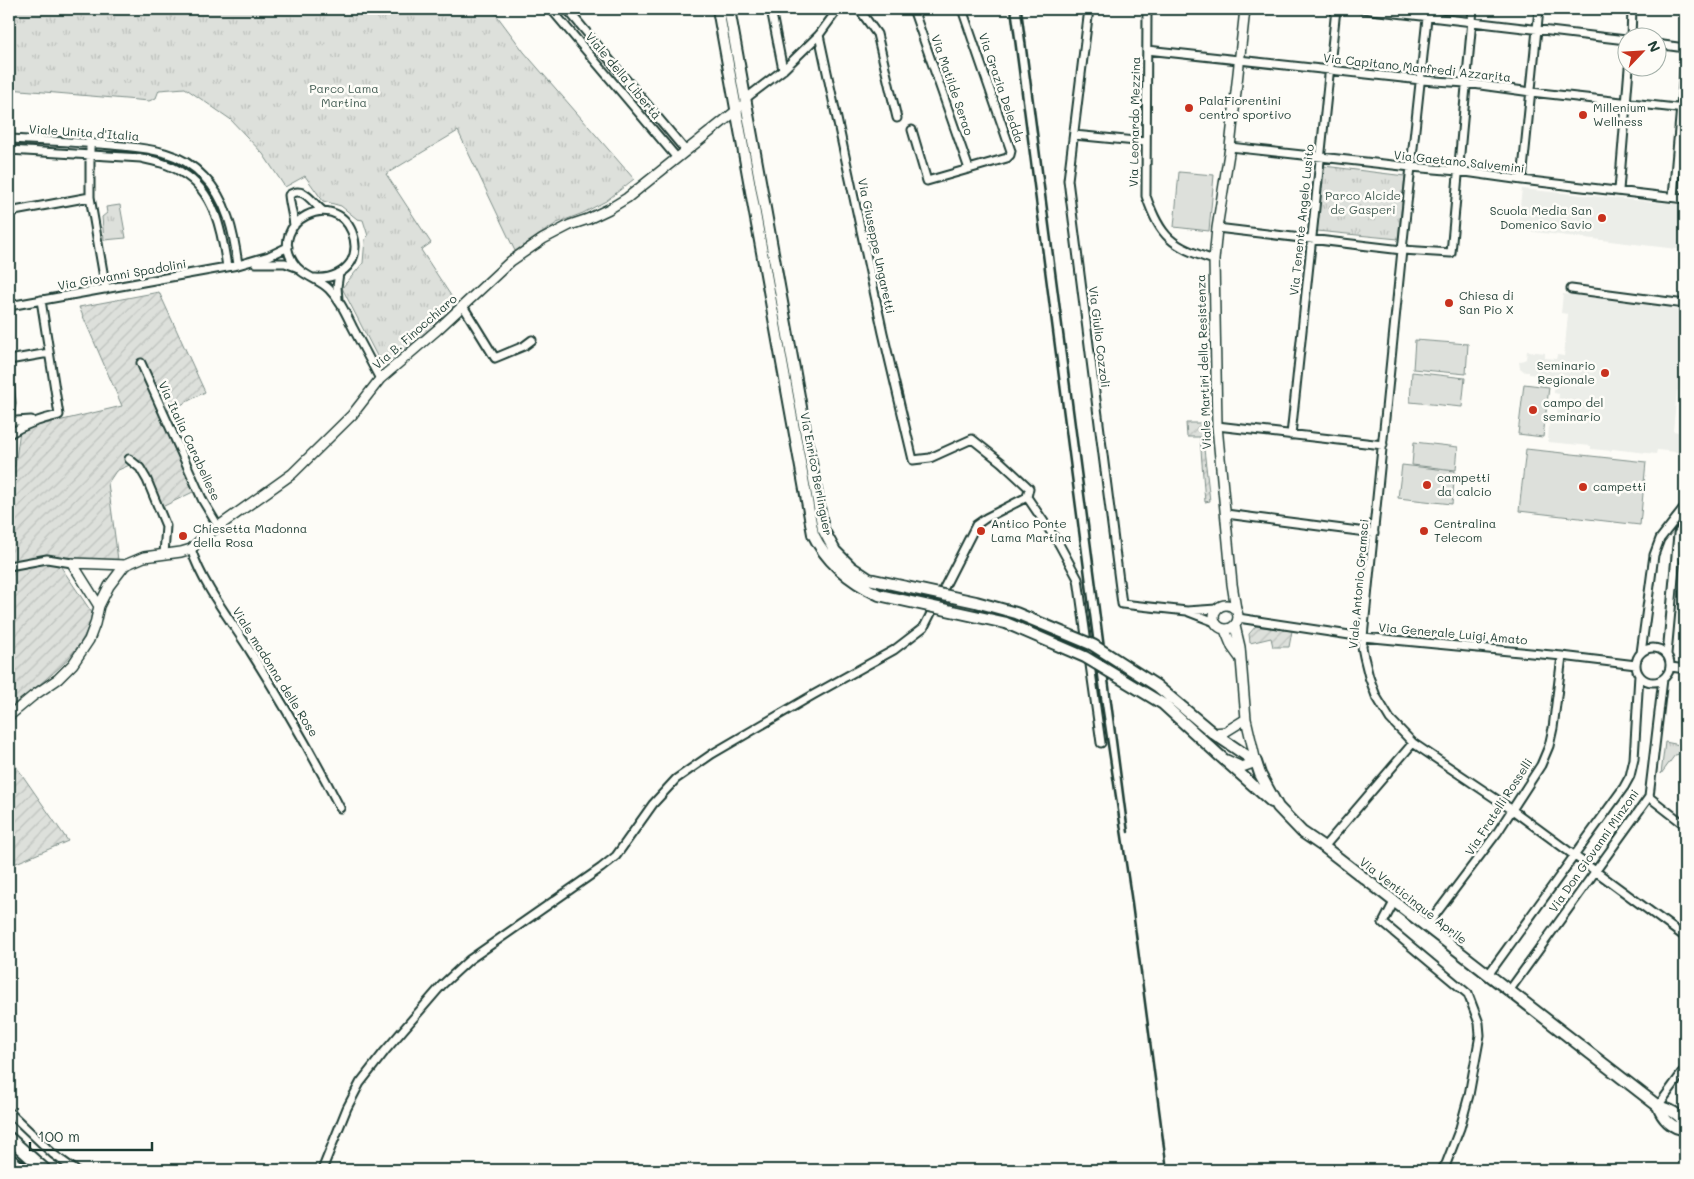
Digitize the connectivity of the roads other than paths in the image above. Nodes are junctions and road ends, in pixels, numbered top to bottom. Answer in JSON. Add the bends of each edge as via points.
{"nodes":[{"id":1,"x":551,"y":9,"type":"edge"},
{"id":2,"x":567,"y":9,"type":"edge"},
{"id":3,"x":718,"y":9,"type":"edge"},
{"id":4,"x":729,"y":9,"type":"edge"},
{"id":5,"x":771,"y":9,"type":"edge"},
{"id":6,"x":838,"y":9,"type":"edge"},
{"id":7,"x":859,"y":9,"type":"edge"},
{"id":8,"x":913,"y":9,"type":"edge"},
{"id":9,"x":962,"y":9,"type":"edge"},
{"id":10,"x":1089,"y":9,"type":"edge"},
{"id":11,"x":1147,"y":9,"type":"edge"},
{"id":12,"x":1244,"y":9,"type":"edge"},
{"id":13,"x":1336,"y":9,"type":"edge"},
{"id":14,"x":1362,"y":9,"type":"edge"},
{"id":15,"x":1474,"y":9,"type":"edge"},
{"id":16,"x":1539,"y":9,"type":"edge"},
{"id":17,"x":1632,"y":9,"type":"edge"},
{"id":18,"x":1428,"y":12,"type":"edge"},
{"id":19,"x":1472,"y":23,"type":"junction"},
{"id":20,"x":1631,"y":28,"type":"edge"},
{"id":21,"x":1537,"y":30,"type":"junction"},
{"id":22,"x":819,"y":35,"type":"junction"},
{"id":23,"x":1616,"y":39,"type":"edge"},
{"id":24,"x":1666,"y":45,"type":"edge"},
{"id":25,"x":1685,"y":48,"type":"edge"},
{"id":26,"x":1147,"y":50,"type":"junction"},
{"id":27,"x":1239,"y":60,"type":"junction"},
{"id":28,"x":1685,"y":61,"type":"edge"},
{"id":29,"x":618,"y":69,"type":"junction"},
{"id":30,"x":783,"y":70,"type":"junction"},
{"id":31,"x":1330,"y":70,"type":"junction"},
{"id":32,"x":609,"y":77,"type":"junction"},
{"id":33,"x":1628,"y":78,"type":"edge"},
{"id":34,"x":1420,"y":80,"type":"junction"},
{"id":35,"x":1466,"y":83,"type":"junction"},
{"id":36,"x":1531,"y":92,"type":"junction"},
{"id":37,"x":745,"y":99,"type":"junction"},
{"id":38,"x":1626,"y":102,"type":"junction"},
{"id":39,"x":1683,"y":109,"type":"edge"},
{"id":40,"x":733,"y":114,"type":"junction"},
{"id":41,"x":897,"y":118,"type":"dead end"},
{"id":42,"x":912,"y":130,"type":"dead end"},
{"id":43,"x":1074,"y":135,"type":"junction"},
{"id":44,"x":9,"y":139,"type":"edge"},
{"id":45,"x":1146,"y":142,"type":"junction"},
{"id":46,"x":90,"y":143,"type":"junction"},
{"id":47,"x":1230,"y":147,"type":"junction"},
{"id":48,"x":9,"y":150,"type":"edge"},
{"id":49,"x":686,"y":151,"type":"junction"},
{"id":50,"x":90,"y":154,"type":"junction"},
{"id":51,"x":1320,"y":157,"type":"junction"},
{"id":52,"x":677,"y":158,"type":"junction"},
{"id":53,"x":1411,"y":167,"type":"junction"},
{"id":54,"x":969,"y":169,"type":"junction"},
{"id":55,"x":1458,"y":171,"type":"junction"},
{"id":56,"x":1522,"y":180,"type":"junction"},
{"id":57,"x":1619,"y":190,"type":"junction"},
{"id":58,"x":90,"y":197,"type":"junction"},
{"id":59,"x":1673,"y":198,"type":"junction"},
{"id":60,"x":1685,"y":199,"type":"edge"},
{"id":61,"x":323,"y":211,"type":"junction"},
{"id":62,"x":9,"y":212,"type":"edge"},
{"id":63,"x":294,"y":226,"type":"junction"},
{"id":64,"x":1217,"y":228,"type":"junction"},
{"id":65,"x":1311,"y":239,"type":"junction"},
{"id":66,"x":288,"y":247,"type":"junction"},
{"id":67,"x":1402,"y":250,"type":"junction"},
{"id":68,"x":1214,"y":260,"type":"junction"},
{"id":69,"x":238,"y":264,"type":"junction"},
{"id":70,"x":227,"y":267,"type":"junction"},
{"id":71,"x":296,"y":267,"type":"junction"},
{"id":72,"x":340,"y":274,"type":"junction"},
{"id":73,"x":315,"y":278,"type":"junction"},
{"id":74,"x":106,"y":289,"type":"junction"},
{"id":75,"x":1571,"y":289,"type":"dead end"},
{"id":76,"x":41,"y":300,"type":"junction"},
{"id":77,"x":338,"y":300,"type":"junction"},
{"id":78,"x":1685,"y":304,"type":"edge"},
{"id":79,"x":9,"y":306,"type":"edge"},
{"id":80,"x":463,"y":306,"type":"junction"},
{"id":81,"x":532,"y":340,"type":"dead end"},
{"id":82,"x":49,"y":353,"type":"junction"},
{"id":83,"x":9,"y":360,"type":"edge"},
{"id":84,"x":141,"y":363,"type":"dead end"},
{"id":85,"x":9,"y":378,"type":"edge"},
{"id":86,"x":380,"y":379,"type":"junction"},
{"id":87,"x":39,"y":419,"type":"junction"},
{"id":88,"x":9,"y":422,"type":"edge"},
{"id":89,"x":1217,"y":426,"type":"junction"},
{"id":90,"x":9,"y":434,"type":"edge"},
{"id":91,"x":1291,"y":435,"type":"junction"},
{"id":92,"x":1382,"y":445,"type":"junction"},
{"id":93,"x":129,"y":459,"type":"dead end"},
{"id":94,"x":1027,"y":497,"type":"junction"},
{"id":95,"x":1685,"y":507,"type":"edge"},
{"id":96,"x":1226,"y":514,"type":"junction"},
{"id":97,"x":1685,"y":524,"type":"edge"},
{"id":98,"x":218,"y":526,"type":"junction"},
{"id":99,"x":1374,"y":532,"type":"junction"},
{"id":100,"x":191,"y":548,"type":"junction"},
{"id":101,"x":164,"y":554,"type":"junction"},
{"id":102,"x":72,"y":563,"type":"junction"},
{"id":103,"x":125,"y":565,"type":"junction"},
{"id":104,"x":9,"y":566,"type":"edge"},
{"id":105,"x":1232,"y":584,"type":"junction"},
{"id":106,"x":98,"y":606,"type":"junction"},
{"id":107,"x":1219,"y":607,"type":"junction"},
{"id":108,"x":1187,"y":611,"type":"junction"},
{"id":109,"x":1237,"y":618,"type":"junction"},
{"id":110,"x":1215,"y":622,"type":"junction"},
{"id":111,"x":1225,"y":630,"type":"junction"},
{"id":112,"x":1363,"y":637,"type":"junction"},
{"id":113,"x":1641,"y":653,"type":"junction"},
{"id":114,"x":1667,"y":654,"type":"junction"},
{"id":115,"x":1562,"y":656,"type":"junction"},
{"id":116,"x":1240,"y":658,"type":"junction"},
{"id":117,"x":1636,"y":665,"type":"junction"},
{"id":118,"x":1670,"y":667,"type":"junction"},
{"id":119,"x":1685,"y":668,"type":"edge"},
{"id":120,"x":1639,"y":676,"type":"junction"},
{"id":121,"x":1663,"y":679,"type":"junction"},
{"id":122,"x":9,"y":716,"type":"edge"},
{"id":123,"x":1246,"y":718,"type":"junction"},
{"id":124,"x":1213,"y":733,"type":"junction"},
{"id":125,"x":1101,"y":743,"type":"dead end"},
{"id":126,"x":1413,"y":743,"type":"junction"},
{"id":127,"x":1220,"y":756,"type":"junction"},
{"id":128,"x":1256,"y":762,"type":"junction"},
{"id":129,"x":1648,"y":797,"type":"junction"},
{"id":130,"x":1278,"y":807,"type":"junction"},
{"id":131,"x":340,"y":808,"type":"dead end"},
{"id":132,"x":1513,"y":810,"type":"junction"},
{"id":133,"x":1685,"y":825,"type":"edge"},
{"id":134,"x":1324,"y":847,"type":"junction"},
{"id":135,"x":1574,"y":856,"type":"junction"},
{"id":136,"x":1595,"y":872,"type":"junction"},
{"id":137,"x":1394,"y":902,"type":"junction"},
{"id":138,"x":1426,"y":927,"type":"junction"},
{"id":139,"x":1685,"y":937,"type":"edge"},
{"id":140,"x":1488,"y":975,"type":"junction"},
{"id":141,"x":1509,"y":991,"type":"junction"},
{"id":142,"x":1685,"y":1069,"type":"edge"},
{"id":143,"x":1658,"y":1106,"type":"junction"},
{"id":144,"x":9,"y":1112,"type":"edge"},
{"id":145,"x":1685,"y":1128,"type":"edge"},
{"id":146,"x":9,"y":1138,"type":"edge"},
{"id":147,"x":9,"y":1159,"type":"edge"},
{"id":148,"x":23,"y":1170,"type":"edge"},
{"id":149,"x":45,"y":1170,"type":"edge"},
{"id":150,"x":75,"y":1170,"type":"edge"},
{"id":151,"x":322,"y":1170,"type":"edge"},
{"id":152,"x":1441,"y":1170,"type":"edge"}],
"edges":[{"from":1,"to":32,"type":"street","name":"Viale della Libertà"},
{"from":2,"to":29,"type":"street","name":"Viale della Libertà"},
{"from":3,"to":40,"type":"main road","name":"Via Enrico Berlinguer"},
{"from":4,"to":37,"type":"main road","name":"Via Enrico Berlinguer"},
{"from":5,"to":30,"type":"street"},
{"from":6,"to":22,"type":"street"},
{"from":7,"to":41,"type":"street","via":[[876,34]]},
{"from":8,"to":54,"type":"street","name":"Via Matilde Serao"},
{"from":9,"to":54,"type":"street","name":"Via Grazia Deledda","via":[[1011,151],[1007,158]]},
{"from":10,"to":43,"type":"street","name":"Via Giulio Cozzoli"},
{"from":11,"to":26,"type":"street","name":"Via Leonardo Mezzina"},
{"from":12,"to":27,"type":"street","name":"Viale Martiri della Resistenza"},
{"from":13,"to":31,"type":"street","name":"Via Tenente Angelo Lusito"},
{"from":14,"to":18,"type":"street"},
{"from":15,"to":19,"type":"street"},
{"from":16,"to":21,"type":"street"},
{"from":17,"to":20,"type":"street"},
{"from":18,"to":19,"type":"street"},
{"from":18,"to":34,"type":"street","name":"Viale Antonio Gramsci"},
{"from":19,"to":21,"type":"street"},
{"from":19,"to":35,"type":"street"},
{"from":21,"to":23,"type":"street"},
{"from":21,"to":36,"type":"street"},
{"from":22,"to":30,"type":"street"},
{"from":22,"to":94,"type":"street","name":"Via Giuseppe Ungaretti","via":[[913,460],[930,458],[972,439],[1030,488]]},
{"from":24,"to":25,"type":"street"},
{"from":26,"to":27,"type":"street","name":"Via Capitano Manfredi Azzarita"},
{"from":26,"to":45,"type":"street","name":"Via Leonardo Mezzina"},
{"from":27,"to":31,"type":"street","name":"Via Capitano Manfredi Azzarita"},
{"from":27,"to":47,"type":"street","name":"Viale Martiri della Resistenza"},
{"from":28,"to":39,"type":"street"},
{"from":29,"to":32,"type":"street"},
{"from":29,"to":49,"type":"street","name":"Viale della Libertà"},
{"from":30,"to":37,"type":"street"},
{"from":31,"to":34,"type":"street","name":"Via Capitano Manfredi Azzarita"},
{"from":31,"to":51,"type":"street","name":"Via Tenente Angelo Lusito"},
{"from":32,"to":52,"type":"street","name":"Viale della Libertà"},
{"from":33,"to":38,"type":"street"},
{"from":34,"to":35,"type":"street","name":"Via Capitano Manfredi Azzarita"},
{"from":34,"to":53,"type":"street","name":"Viale Antonio Gramsci"},
{"from":35,"to":36,"type":"street","name":"Via Capitano Manfredi Azzarita"},
{"from":35,"to":55,"type":"street"},
{"from":36,"to":38,"type":"street","name":"Via Capitano Manfredi Azzarita"},
{"from":36,"to":56,"type":"street"},
{"from":37,"to":40,"type":"street","name":"Via B. Finocchiaro"},
{"from":37,"to":124,"type":"main road","name":"Via Enrico Berlinguer","bridge":true,"via":[[823,529],[835,550],[851,567],[869,579],[1008,611],[1093,645],[1157,686]]},
{"from":38,"to":39,"type":"street","name":"Via Capitano Manfredi Azzarita"},
{"from":38,"to":57,"type":"street"},
{"from":39,"to":59,"type":"street"},
{"from":40,"to":49,"type":"street","name":"Via B. Finocchiaro"},
{"from":40,"to":127,"type":"main road","name":"Via Enrico Berlinguer","bridge":true,"via":[[813,534],[826,556],[843,574],[879,595],[1006,623],[1085,657],[1164,704]]},
{"from":42,"to":54,"type":"street","name":"Via Grazia Deledda","via":[[927,181]]},
{"from":43,"to":45,"type":"street"},
{"from":43,"to":108,"type":"street","name":"Via Giulio Cozzoli","via":[[1068,180],[1122,604]]},
{"from":44,"to":46,"type":"street","name":"Viale Unita d'Italia"},
{"from":45,"to":68,"type":"street","name":"Via Leonardo Mezzina","via":[[1146,196],[1155,220],[1176,244]]},
{"from":46,"to":50,"type":"street"},
{"from":46,"to":69,"type":"street","name":"Viale Unita d'Italia","via":[[140,148],[187,163],[216,191],[227,214]]},
{"from":47,"to":51,"type":"street","name":"Via Gaetano Salvemini"},
{"from":47,"to":64,"type":"street","name":"Viale Martiri della Resistenza"},
{"from":48,"to":50,"type":"street","name":"Viale Unita d'Italia"},
{"from":49,"to":52,"type":"street","name":"Via B. Finocchiaro"},
{"from":50,"to":58,"type":"street"},
{"from":50,"to":70,"type":"street","name":"Viale Unita d'Italia","via":[[141,158],[161,162],[182,172],[209,200],[220,228]]},
{"from":51,"to":53,"type":"street","name":"Via Gaetano Salvemini"},
{"from":51,"to":65,"type":"street","name":"Via Tenente Angelo Lusito"},
{"from":52,"to":80,"type":"street","name":"Via B. Finocchiaro","via":[[610,209],[570,225],[522,253]]},
{"from":53,"to":55,"type":"street","name":"Via Gaetano Salvemini"},
{"from":53,"to":67,"type":"street","name":"Viale Antonio Gramsci"},
{"from":55,"to":56,"type":"street","name":"Via Gaetano Salvemini"},
{"from":55,"to":67,"type":"street","via":[[1451,253]]},
{"from":56,"to":57,"type":"street","name":"Via Gaetano Salvemini"},
{"from":57,"to":59,"type":"street","name":"Via Gaetano Salvemini"},
{"from":58,"to":62,"type":"street"},
{"from":58,"to":74,"type":"street"},
{"from":59,"to":60,"type":"street","name":"Via Gaetano Salvemini"},
{"from":61,"to":63,"type":"street","via":[[306,215]]},
{"from":61,"to":63,"type":"street","via":[[300,191],[294,192],[289,195]]},
{"from":61,"to":72,"type":"street","via":[[343,219],[355,238],[352,260]]},
{"from":63,"to":66,"type":"street"},
{"from":64,"to":65,"type":"street"},
{"from":64,"to":68,"type":"street","name":"Viale Martiri della Resistenza"},
{"from":65,"to":67,"type":"street"},
{"from":65,"to":91,"type":"street","name":"Via Tenente Angelo Lusito"},
{"from":66,"to":69,"type":"street","name":"Via Giovanni Spadolini"},
{"from":66,"to":71,"type":"street"},
{"from":67,"to":92,"type":"street","name":"Viale Antonio Gramsci"},
{"from":68,"to":89,"type":"street","name":"Viale Martiri della Resistenza"},
{"from":69,"to":70,"type":"street","name":"Via Giovanni Spadolini"},
{"from":69,"to":71,"type":"street","name":"Via Giovanni Spadolini","via":[[269,262]]},
{"from":70,"to":74,"type":"street","name":"Via Giovanni Spadolini"},
{"from":71,"to":73,"type":"street"},
{"from":72,"to":73,"type":"street","via":[[326,279]]},
{"from":72,"to":77,"type":"street"},
{"from":73,"to":77,"type":"street"},
{"from":74,"to":76,"type":"street","name":"Via Giovanni Spadolini"},
{"from":75,"to":78,"type":"street"},
{"from":76,"to":79,"type":"street","name":"Via Giovanni Spadolini"},
{"from":76,"to":82,"type":"street"},
{"from":77,"to":86,"type":"street"},
{"from":80,"to":81,"type":"street","via":[[495,358]]},
{"from":80,"to":86,"type":"street","name":"Via B. Finocchiaro"},
{"from":82,"to":83,"type":"street"},
{"from":82,"to":87,"type":"street","via":[[59,415]]},
{"from":84,"to":98,"type":"street","name":"Via Italia Carabellese"},
{"from":85,"to":88,"type":"street"},
{"from":86,"to":98,"type":"street","name":"Via B. Finocchiaro","via":[[352,415],[292,474]]},
{"from":87,"to":88,"type":"street"},
{"from":87,"to":90,"type":"street"},
{"from":89,"to":91,"type":"street"},
{"from":89,"to":96,"type":"street","name":"Viale Martiri della Resistenza"},
{"from":91,"to":92,"type":"street"},
{"from":92,"to":99,"type":"street","name":"Viale Antonio Gramsci"},
{"from":93,"to":101,"type":"street","via":[[147,480],[166,526]]},
{"from":94,"to":125,"type":"street","via":[[1078,579]]},
{"from":94,"to":151,"type":"street","via":[[976,526],[924,627],[894,650],[691,767],[667,787],[616,856],[455,972],[360,1082]]},
{"from":95,"to":113,"type":"street","via":[[1660,539],[1654,555]]},
{"from":96,"to":99,"type":"street"},
{"from":96,"to":105,"type":"street","name":"Viale Martiri della Resistenza"},
{"from":97,"to":114,"type":"street","via":[[1678,534]]},
{"from":98,"to":100,"type":"street","name":"Via B. Finocchiaro"},
{"from":99,"to":112,"type":"street","name":"Viale Antonio Gramsci"},
{"from":100,"to":101,"type":"street","name":"Via B. Finocchiaro"},
{"from":100,"to":131,"type":"street","name":"Viale madonna delle Rose","via":[[213,595],[309,748]]},
{"from":101,"to":103,"type":"street","name":"Via B. Finocchiaro","via":[[144,557]]},
{"from":102,"to":103,"type":"street"},
{"from":102,"to":104,"type":"street","via":[[47,559]]},
{"from":102,"to":106,"type":"street"},
{"from":103,"to":106,"type":"street","via":[[108,586]]},
{"from":105,"to":107,"type":"street"},
{"from":105,"to":109,"type":"street","name":"Viale Martiri della Resistenza"},
{"from":106,"to":122,"type":"street","via":[[95,624],[73,664],[58,680]]},
{"from":107,"to":108,"type":"street","name":"Via Giulio Cozzoli"},
{"from":107,"to":109,"type":"street","via":[[1229,606]]},
{"from":107,"to":110,"type":"street","via":[[1214,615]]},
{"from":108,"to":110,"type":"street","name":"Via Giulio Cozzoli"},
{"from":109,"to":111,"type":"street"},
{"from":109,"to":112,"type":"street","name":"Via Generale Luigi Amato"},
{"from":109,"to":116,"type":"street","name":"Via Venticinque Aprile"},
{"from":110,"to":111,"type":"street"},
{"from":111,"to":116,"type":"street","name":"Via Venticinque Aprile"},
{"from":112,"to":115,"type":"street","name":"Via Generale Luigi Amato"},
{"from":112,"to":126,"type":"street","name":"Viale Antonio Gramsci","via":[[1366,667],[1376,696],[1390,719]]},
{"from":113,"to":114,"type":"street","via":[[1654,647]]},
{"from":113,"to":117,"type":"street"},
{"from":114,"to":118,"type":"street"},
{"from":115,"to":117,"type":"street","name":"Via Generale Luigi Amato"},
{"from":115,"to":132,"type":"street","name":"Via Fratelli Rosselli","via":[[1549,746]]},
{"from":116,"to":123,"type":"street","name":"Via Venticinque Aprile"},
{"from":117,"to":120,"type":"street"},
{"from":118,"to":119,"type":"street"},
{"from":118,"to":121,"type":"street"},
{"from":120,"to":121,"type":"street","via":[[1649,682]]},
{"from":120,"to":135,"type":"street","name":"Via Don Giovanni Minzoni","via":[[1630,776]]},
{"from":121,"to":129,"type":"street","name":"Via Don Giovanni Minzoni"},
{"from":123,"to":124,"type":"street","via":[[1225,732]]},
{"from":123,"to":128,"type":"street","name":"Via Venticinque Aprile"},
{"from":124,"to":128,"type":"main road","name":"Via Enrico Berlinguer"},
{"from":126,"to":132,"type":"street","name":"Viale Antonio Gramsci"},
{"from":126,"to":134,"type":"street"},
{"from":127,"to":128,"type":"street","name":"Via Enrico Berlinguer","via":[[1242,767]]},
{"from":127,"to":130,"type":"main road","name":"Via Enrico Berlinguer"},
{"from":128,"to":130,"type":"main road","name":"Via Venticinque Aprile"},
{"from":129,"to":133,"type":"street"},
{"from":129,"to":136,"type":"street","name":"Via Don Giovanni Minzoni"},
{"from":130,"to":134,"type":"main road","name":"Via Venticinque Aprile","via":[[1302,832]]},
{"from":132,"to":135,"type":"street","name":"Viale Antonio Gramsci"},
{"from":132,"to":138,"type":"street","name":"Via Fratelli Rosselli"},
{"from":134,"to":137,"type":"main road","name":"Via Venticinque Aprile"},
{"from":135,"to":136,"type":"street","name":"Viale Antonio Gramsci"},
{"from":135,"to":140,"type":"street","name":"Via Don Giovanni Minzoni"},
{"from":136,"to":139,"type":"street","name":"Viale Antonio Gramsci"},
{"from":136,"to":141,"type":"street","name":"Via Don Giovanni Minzoni"},
{"from":137,"to":138,"type":"main road","name":"Via Venticinque Aprile"},
{"from":137,"to":152,"type":"street","via":[[1383,923],[1468,994],[1479,1023],[1480,1036],[1469,1095],[1460,1128]]},
{"from":138,"to":140,"type":"main road","name":"Via Venticinque Aprile"},
{"from":140,"to":141,"type":"main road","name":"Via Venticinque Aprile"},
{"from":141,"to":143,"type":"main road","name":"Via Venticinque Aprile"},
{"from":142,"to":143,"type":"street"},
{"from":143,"to":145,"type":"main road","name":"Via Venticinque Aprile","via":[[1684,1120]]},
{"from":144,"to":150,"type":"street","via":[[53,1154]]},
{"from":146,"to":149,"type":"highway"},
{"from":147,"to":148,"type":"highway"}]}
